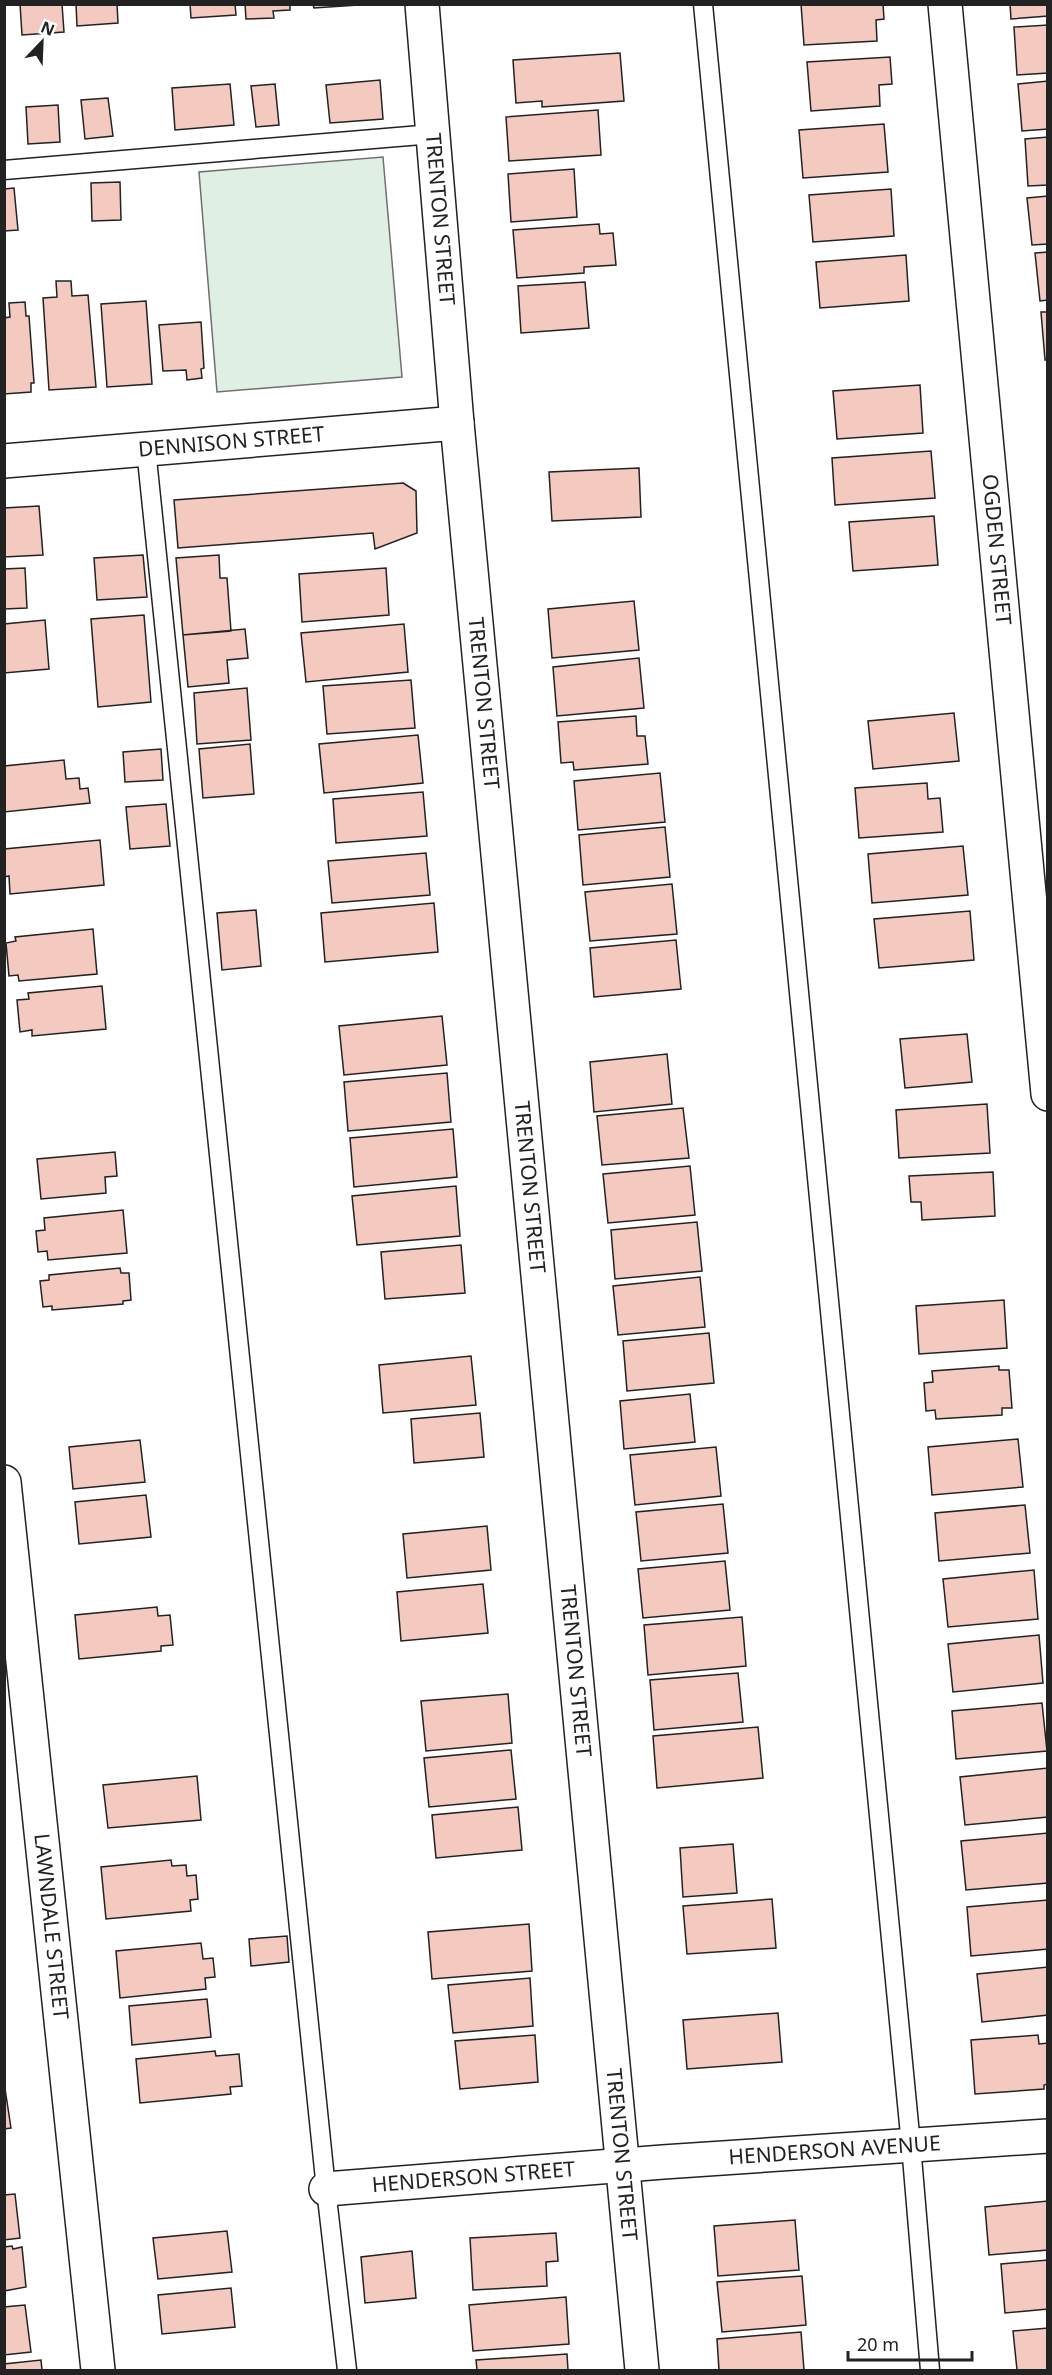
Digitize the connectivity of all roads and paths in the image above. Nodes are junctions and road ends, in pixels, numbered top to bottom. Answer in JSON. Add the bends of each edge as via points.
{"nodes":[{"id":1,"x":422,"y":4,"type":"edge"},
{"id":2,"x":703,"y":4,"type":"edge"},
{"id":3,"x":945,"y":4,"type":"edge"},
{"id":4,"x":433,"y":134,"type":"junction"},
{"id":5,"x":4,"y":170,"type":"edge"},
{"id":6,"x":457,"y":423,"type":"junction"},
{"id":7,"x":146,"y":449,"type":"junction"},
{"id":8,"x":4,"y":461,"type":"edge"},
{"id":9,"x":1047,"y":1094,"type":"edge"},
{"id":10,"x":4,"y":1482,"type":"edge"},
{"id":11,"x":1047,"y":2136,"type":"edge"},
{"id":12,"x":911,"y":2145,"type":"junction"},
{"id":13,"x":623,"y":2166,"type":"junction"},
{"id":14,"x":326,"y":2189,"type":"junction"},
{"id":15,"x":98,"y":2370,"type":"edge"},
{"id":16,"x":347,"y":2370,"type":"edge"},
{"id":17,"x":642,"y":2370,"type":"edge"},
{"id":18,"x":930,"y":2370,"type":"edge"}],
"edges":[{"from":1,"to":4,"type":"street","name":"TRENTON STREET"},
{"from":2,"to":12,"type":"lane"},
{"from":3,"to":9,"type":"street","name":"OGDEN STREET"},
{"from":4,"to":5,"type":"lane"},
{"from":4,"to":6,"type":"street","name":"TRENTON STREET"},
{"from":6,"to":7,"type":"street","name":"DENNISON STREET"},
{"from":6,"to":13,"type":"street","name":"TRENTON STREET"},
{"from":7,"to":8,"type":"street","name":"DENNISON STREET"},
{"from":7,"to":14,"type":"lane"},
{"from":10,"to":15,"type":"street","name":"LAWNDALE STREET"},
{"from":11,"to":12,"type":"street","name":"HENDERSON AVENUE"},
{"from":12,"to":13,"type":"street","name":"HENDERSON AVENUE"},
{"from":12,"to":18,"type":"lane"},
{"from":13,"to":14,"type":"street","name":"HENDERSON STREET"},
{"from":13,"to":17,"type":"street","name":"TRENTON STREET"},
{"from":14,"to":16,"type":"lane"}]}
